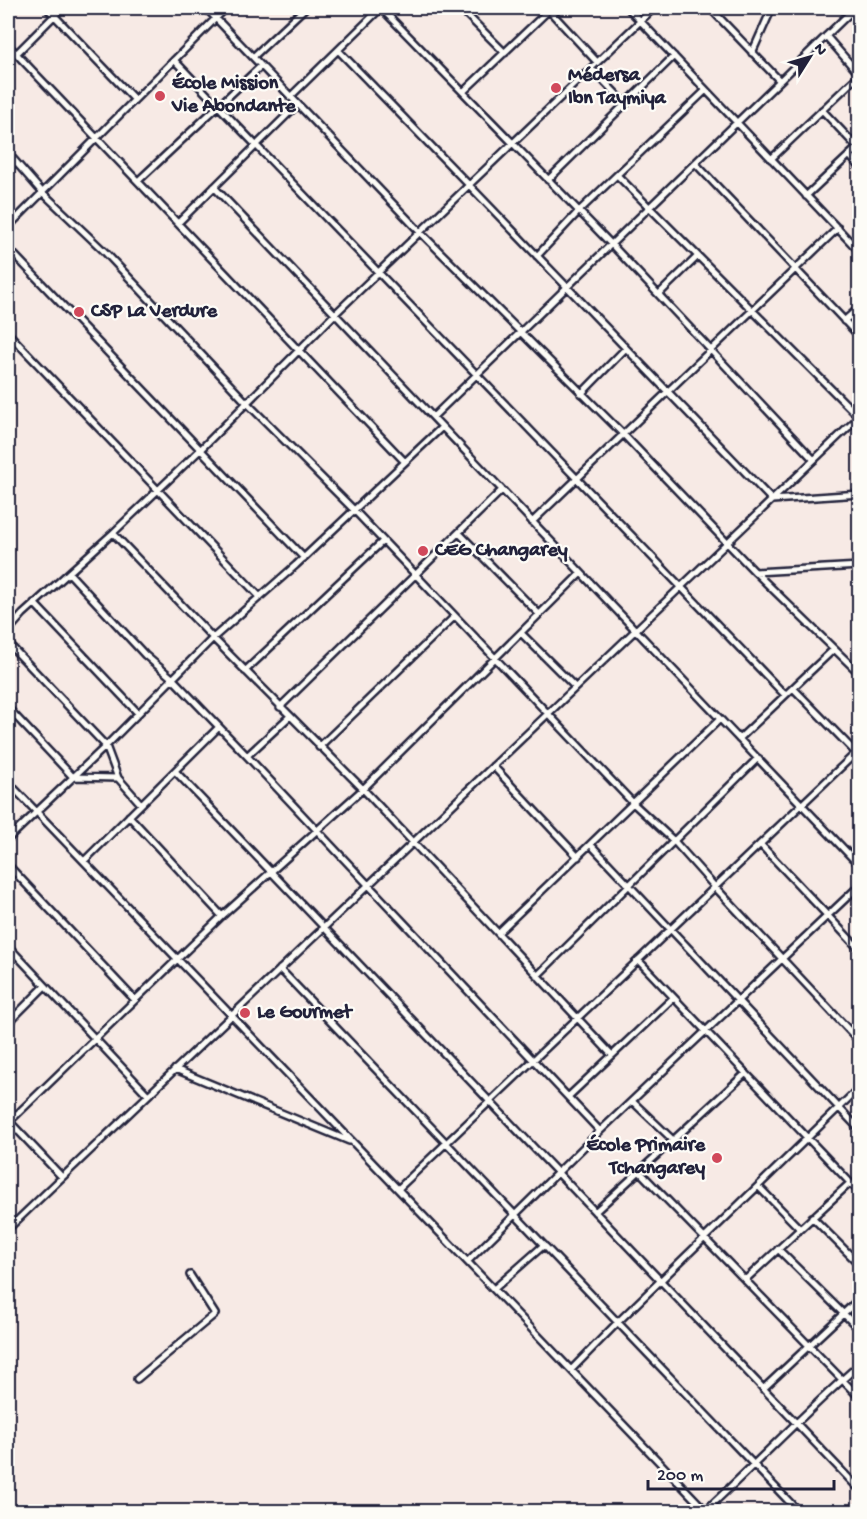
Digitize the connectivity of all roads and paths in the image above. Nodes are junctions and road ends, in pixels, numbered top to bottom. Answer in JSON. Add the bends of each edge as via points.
{"nodes":[{"id":1,"x":47,"y":8,"type":"edge"},
{"id":2,"x":62,"y":8,"type":"edge"},
{"id":3,"x":206,"y":8,"type":"edge"},
{"id":4,"x":226,"y":8,"type":"edge"},
{"id":5,"x":305,"y":8,"type":"edge"},
{"id":6,"x":460,"y":8,"type":"edge"},
{"id":7,"x":628,"y":8,"type":"edge"},
{"id":8,"x":654,"y":8,"type":"edge"},
{"id":9,"x":710,"y":8,"type":"edge"},
{"id":10,"x":772,"y":8,"type":"edge"},
{"id":11,"x":855,"y":8,"type":"edge"},
{"id":12,"x":548,"y":9,"type":"edge"},
{"id":13,"x":54,"y":15,"type":"junction"},
{"id":14,"x":215,"y":18,"type":"junction"},
{"id":15,"x":640,"y":21,"type":"junction"},
{"id":16,"x":826,"y":36,"type":"junction"},
{"id":17,"x":8,"y":45,"type":"edge"},
{"id":18,"x":338,"y":50,"type":"junction"},
{"id":19,"x":505,"y":53,"type":"junction"},
{"id":20,"x":752,"y":53,"type":"junction"},
{"id":21,"x":16,"y":54,"type":"junction"},
{"id":22,"x":253,"y":57,"type":"junction"},
{"id":23,"x":674,"y":57,"type":"junction"},
{"id":24,"x":174,"y":60,"type":"junction"},
{"id":25,"x":597,"y":62,"type":"junction"},
{"id":26,"x":261,"y":66,"type":"junction"},
{"id":27,"x":591,"y":68,"type":"junction"},
{"id":28,"x":859,"y":74,"type":"edge"},
{"id":29,"x":779,"y":80,"type":"junction"},
{"id":30,"x":706,"y":90,"type":"junction"},
{"id":31,"x":464,"y":92,"type":"junction"},
{"id":32,"x":290,"y":97,"type":"junction"},
{"id":33,"x":134,"y":99,"type":"junction"},
{"id":34,"x":298,"y":104,"type":"junction"},
{"id":35,"x":626,"y":104,"type":"junction"},
{"id":36,"x":218,"y":106,"type":"junction"},
{"id":37,"x":822,"y":110,"type":"junction"},
{"id":38,"x":738,"y":124,"type":"junction"},
{"id":39,"x":96,"y":137,"type":"junction"},
{"id":40,"x":512,"y":143,"type":"junction"},
{"id":41,"x":256,"y":146,"type":"junction"},
{"id":42,"x":858,"y":146,"type":"edge"},
{"id":43,"x":8,"y":153,"type":"edge"},
{"id":44,"x":849,"y":155,"type":"junction"},
{"id":45,"x":771,"y":159,"type":"junction"},
{"id":46,"x":696,"y":164,"type":"junction"},
{"id":47,"x":860,"y":167,"type":"edge"},
{"id":48,"x":617,"y":176,"type":"junction"},
{"id":49,"x":548,"y":180,"type":"junction"},
{"id":50,"x":138,"y":181,"type":"junction"},
{"id":51,"x":469,"y":185,"type":"junction"},
{"id":52,"x":214,"y":187,"type":"junction"},
{"id":53,"x":42,"y":192,"type":"junction"},
{"id":54,"x":806,"y":196,"type":"junction"},
{"id":55,"x":650,"y":208,"type":"junction"},
{"id":56,"x":579,"y":211,"type":"junction"},
{"id":57,"x":178,"y":223,"type":"junction"},
{"id":58,"x":8,"y":227,"type":"edge"},
{"id":59,"x":838,"y":228,"type":"junction"},
{"id":60,"x":420,"y":232,"type":"junction"},
{"id":61,"x":612,"y":245,"type":"junction"},
{"id":62,"x":8,"y":248,"type":"edge"},
{"id":63,"x":860,"y":252,"type":"edge"},
{"id":64,"x":537,"y":256,"type":"junction"},
{"id":65,"x":698,"y":256,"type":"junction"},
{"id":66,"x":795,"y":270,"type":"junction"},
{"id":67,"x":378,"y":272,"type":"junction"},
{"id":68,"x":567,"y":287,"type":"junction"},
{"id":69,"x":659,"y":294,"type":"junction"},
{"id":70,"x":860,"y":307,"type":"edge"},
{"id":71,"x":753,"y":310,"type":"junction"},
{"id":72,"x":335,"y":314,"type":"junction"},
{"id":73,"x":844,"y":321,"type":"junction"},
{"id":74,"x":8,"y":333,"type":"edge"},
{"id":75,"x":520,"y":333,"type":"junction"},
{"id":76,"x":860,"y":337,"type":"edge"},
{"id":77,"x":626,"y":348,"type":"junction"},
{"id":78,"x":711,"y":350,"type":"junction"},
{"id":79,"x":299,"y":351,"type":"junction"},
{"id":80,"x":476,"y":375,"type":"junction"},
{"id":81,"x":667,"y":391,"type":"junction"},
{"id":82,"x":581,"y":394,"type":"junction"},
{"id":83,"x":247,"y":403,"type":"junction"},
{"id":84,"x":432,"y":417,"type":"junction"},
{"id":85,"x":859,"y":417,"type":"edge"},
{"id":86,"x":442,"y":427,"type":"junction"},
{"id":87,"x":623,"y":434,"type":"junction"},
{"id":88,"x":200,"y":450,"type":"junction"},
{"id":89,"x":814,"y":460,"type":"junction"},
{"id":90,"x":405,"y":462,"type":"junction"},
{"id":91,"x":576,"y":478,"type":"junction"},
{"id":92,"x":157,"y":490,"type":"junction"},
{"id":93,"x":502,"y":490,"type":"junction"},
{"id":94,"x":860,"y":494,"type":"edge"},
{"id":95,"x":772,"y":500,"type":"junction"},
{"id":96,"x":354,"y":510,"type":"junction"},
{"id":97,"x":532,"y":522,"type":"junction"},
{"id":98,"x":113,"y":533,"type":"junction"},
{"id":99,"x":460,"y":534,"type":"junction"},
{"id":100,"x":383,"y":541,"type":"junction"},
{"id":101,"x":727,"y":543,"type":"junction"},
{"id":102,"x":304,"y":558,"type":"junction"},
{"id":103,"x":860,"y":566,"type":"edge"},
{"id":104,"x":755,"y":572,"type":"junction"},
{"id":105,"x":69,"y":573,"type":"junction"},
{"id":106,"x":581,"y":573,"type":"junction"},
{"id":107,"x":416,"y":576,"type":"junction"},
{"id":108,"x":680,"y":587,"type":"junction"},
{"id":109,"x":260,"y":597,"type":"junction"},
{"id":110,"x":34,"y":603,"type":"junction"},
{"id":111,"x":539,"y":614,"type":"junction"},
{"id":112,"x":455,"y":616,"type":"junction"},
{"id":113,"x":635,"y":630,"type":"junction"},
{"id":114,"x":8,"y":631,"type":"edge"},
{"id":115,"x":521,"y":633,"type":"junction"},
{"id":116,"x":213,"y":638,"type":"junction"},
{"id":117,"x":8,"y":643,"type":"edge"},
{"id":118,"x":834,"y":649,"type":"junction"},
{"id":119,"x":495,"y":659,"type":"junction"},
{"id":120,"x":245,"y":671,"type":"junction"},
{"id":121,"x":860,"y":674,"type":"edge"},
{"id":122,"x":172,"y":678,"type":"junction"},
{"id":123,"x":575,"y":687,"type":"junction"},
{"id":124,"x":793,"y":688,"type":"junction"},
{"id":125,"x":785,"y":695,"type":"junction"},
{"id":126,"x":280,"y":707,"type":"junction"},
{"id":127,"x":8,"y":708,"type":"edge"},
{"id":128,"x":138,"y":713,"type":"junction"},
{"id":129,"x":547,"y":714,"type":"junction"},
{"id":130,"x":290,"y":716,"type":"junction"},
{"id":131,"x":720,"y":719,"type":"junction"},
{"id":132,"x":219,"y":727,"type":"junction"},
{"id":133,"x":738,"y":739,"type":"junction"},
{"id":134,"x":106,"y":746,"type":"junction"},
{"id":135,"x":319,"y":747,"type":"junction"},
{"id":136,"x":858,"y":753,"type":"edge"},
{"id":137,"x":247,"y":756,"type":"junction"},
{"id":138,"x":758,"y":758,"type":"junction"},
{"id":139,"x":493,"y":766,"type":"junction"},
{"id":140,"x":175,"y":771,"type":"junction"},
{"id":141,"x":73,"y":777,"type":"junction"},
{"id":142,"x":118,"y":778,"type":"junction"},
{"id":143,"x":8,"y":782,"type":"edge"},
{"id":144,"x":363,"y":789,"type":"junction"},
{"id":145,"x":141,"y":804,"type":"junction"},
{"id":146,"x":634,"y":804,"type":"junction"},
{"id":147,"x":801,"y":805,"type":"junction"},
{"id":148,"x":36,"y":812,"type":"junction"},
{"id":149,"x":129,"y":816,"type":"junction"},
{"id":150,"x":317,"y":830,"type":"junction"},
{"id":151,"x":8,"y":839,"type":"edge"},
{"id":152,"x":674,"y":841,"type":"junction"},
{"id":153,"x":413,"y":842,"type":"junction"},
{"id":154,"x":591,"y":844,"type":"junction"},
{"id":155,"x":760,"y":844,"type":"junction"},
{"id":156,"x":578,"y":857,"type":"junction"},
{"id":157,"x":84,"y":861,"type":"junction"},
{"id":158,"x":8,"y":865,"type":"edge"},
{"id":159,"x":860,"y":866,"type":"edge"},
{"id":160,"x":271,"y":870,"type":"junction"},
{"id":161,"x":368,"y":885,"type":"junction"},
{"id":162,"x":629,"y":885,"type":"junction"},
{"id":163,"x":860,"y":885,"type":"edge"},
{"id":164,"x":715,"y":887,"type":"junction"},
{"id":165,"x":827,"y":915,"type":"junction"},
{"id":166,"x":222,"y":916,"type":"junction"},
{"id":167,"x":323,"y":927,"type":"junction"},
{"id":168,"x":670,"y":930,"type":"junction"},
{"id":169,"x":498,"y":933,"type":"junction"},
{"id":170,"x":8,"y":946,"type":"edge"},
{"id":171,"x":860,"y":950,"type":"edge"},
{"id":172,"x":178,"y":959,"type":"junction"},
{"id":173,"x":781,"y":959,"type":"junction"},
{"id":174,"x":638,"y":960,"type":"junction"},
{"id":175,"x":280,"y":969,"type":"junction"},
{"id":176,"x":537,"y":975,"type":"junction"},
{"id":177,"x":45,"y":986,"type":"junction"},
{"id":178,"x":673,"y":998,"type":"junction"},
{"id":179,"x":135,"y":1000,"type":"junction"},
{"id":180,"x":737,"y":1001,"type":"junction"},
{"id":181,"x":231,"y":1015,"type":"junction"},
{"id":182,"x":578,"y":1018,"type":"junction"},
{"id":183,"x":8,"y":1023,"type":"edge"},
{"id":184,"x":705,"y":1032,"type":"junction"},
{"id":185,"x":95,"y":1039,"type":"junction"},
{"id":186,"x":860,"y":1042,"type":"edge"},
{"id":187,"x":612,"y":1055,"type":"junction"},
{"id":188,"x":535,"y":1059,"type":"junction"},
{"id":189,"x":175,"y":1070,"type":"junction"},
{"id":190,"x":745,"y":1074,"type":"junction"},
{"id":191,"x":860,"y":1088,"type":"edge"},
{"id":192,"x":148,"y":1095,"type":"junction"},
{"id":193,"x":569,"y":1096,"type":"junction"},
{"id":194,"x":490,"y":1101,"type":"junction"},
{"id":195,"x":632,"y":1101,"type":"junction"},
{"id":196,"x":838,"y":1108,"type":"junction"},
{"id":197,"x":8,"y":1121,"type":"edge"},
{"id":198,"x":860,"y":1130,"type":"edge"},
{"id":199,"x":600,"y":1131,"type":"junction"},
{"id":200,"x":807,"y":1138,"type":"junction"},
{"id":201,"x":673,"y":1140,"type":"junction"},
{"id":202,"x":353,"y":1142,"type":"junction"},
{"id":203,"x":446,"y":1143,"type":"junction"},
{"id":204,"x":639,"y":1171,"type":"junction"},
{"id":205,"x":558,"y":1174,"type":"junction"},
{"id":206,"x":62,"y":1177,"type":"junction"},
{"id":207,"x":850,"y":1184,"type":"junction"},
{"id":208,"x":758,"y":1186,"type":"junction"},
{"id":209,"x":398,"y":1189,"type":"junction"},
{"id":210,"x":860,"y":1193,"type":"edge"},
{"id":211,"x":595,"y":1212,"type":"junction"},
{"id":212,"x":516,"y":1215,"type":"junction"},
{"id":213,"x":812,"y":1217,"type":"junction"},
{"id":214,"x":8,"y":1229,"type":"edge"},
{"id":215,"x":800,"y":1229,"type":"junction"},
{"id":216,"x":704,"y":1238,"type":"junction"},
{"id":217,"x":544,"y":1245,"type":"junction"},
{"id":218,"x":778,"y":1249,"type":"junction"},
{"id":219,"x":468,"y":1262,"type":"junction"},
{"id":220,"x":860,"y":1265,"type":"edge"},
{"id":221,"x":190,"y":1275,"type":"dead end"},
{"id":222,"x":746,"y":1280,"type":"junction"},
{"id":223,"x":660,"y":1281,"type":"junction"},
{"id":224,"x":494,"y":1289,"type":"junction"},
{"id":225,"x":860,"y":1298,"type":"edge"},
{"id":226,"x":843,"y":1313,"type":"junction"},
{"id":227,"x":618,"y":1322,"type":"junction"},
{"id":228,"x":860,"y":1330,"type":"edge"},
{"id":229,"x":809,"y":1346,"type":"junction"},
{"id":230,"x":860,"y":1364,"type":"edge"},
{"id":231,"x":571,"y":1370,"type":"junction"},
{"id":232,"x":137,"y":1379,"type":"dead end"},
{"id":233,"x":842,"y":1379,"type":"junction"},
{"id":234,"x":763,"y":1389,"type":"junction"},
{"id":235,"x":860,"y":1398,"type":"edge"},
{"id":236,"x":795,"y":1423,"type":"junction"},
{"id":237,"x":754,"y":1465,"type":"junction"},
{"id":238,"x":860,"y":1490,"type":"edge"},
{"id":239,"x":706,"y":1511,"type":"edge"},
{"id":240,"x":799,"y":1512,"type":"edge"}],
"edges":[{"from":1,"to":13,"type":"street"},
{"from":2,"to":13,"type":"street"},
{"from":3,"to":14,"type":"street"},
{"from":4,"to":14,"type":"street"},
{"from":5,"to":22,"type":"street"},
{"from":6,"to":19,"type":"street"},
{"from":7,"to":15,"type":"street"},
{"from":8,"to":15,"type":"street"},
{"from":9,"to":20,"type":"street"},
{"from":10,"to":20,"type":"street"},
{"from":11,"to":16,"type":"street"},
{"from":12,"to":19,"type":"street"},
{"from":12,"to":25,"type":"street"},
{"from":13,"to":21,"type":"street"},
{"from":13,"to":33,"type":"street"},
{"from":14,"to":22,"type":"street"},
{"from":14,"to":24,"type":"street"},
{"from":15,"to":23,"type":"street"},
{"from":15,"to":25,"type":"street"},
{"from":16,"to":28,"type":"street"},
{"from":16,"to":29,"type":"street"},
{"from":17,"to":21,"type":"street"},
{"from":18,"to":31,"type":"street","via":[[381,8]]},
{"from":18,"to":32,"type":"street"},
{"from":18,"to":51,"type":"street"},
{"from":19,"to":31,"type":"street"},
{"from":20,"to":29,"type":"street"},
{"from":21,"to":39,"type":"street"},
{"from":22,"to":26,"type":"street"},
{"from":23,"to":30,"type":"street"},
{"from":23,"to":35,"type":"street"},
{"from":24,"to":33,"type":"street"},
{"from":24,"to":36,"type":"street"},
{"from":25,"to":27,"type":"street"},
{"from":26,"to":32,"type":"street"},
{"from":26,"to":36,"type":"street"},
{"from":27,"to":35,"type":"street"},
{"from":27,"to":40,"type":"street"},
{"from":28,"to":37,"type":"street"},
{"from":29,"to":38,"type":"street"},
{"from":30,"to":38,"type":"street"},
{"from":30,"to":48,"type":"street"},
{"from":31,"to":40,"type":"street"},
{"from":32,"to":34,"type":"street"},
{"from":33,"to":39,"type":"street"},
{"from":34,"to":41,"type":"street"},
{"from":34,"to":60,"type":"street"},
{"from":35,"to":49,"type":"street"},
{"from":36,"to":41,"type":"street"},
{"from":36,"to":50,"type":"street"},
{"from":37,"to":42,"type":"street"},
{"from":37,"to":45,"type":"street"},
{"from":38,"to":45,"type":"street"},
{"from":38,"to":46,"type":"street"},
{"from":39,"to":50,"type":"street"},
{"from":39,"to":53,"type":"street"},
{"from":40,"to":49,"type":"street"},
{"from":40,"to":51,"type":"street"},
{"from":41,"to":52,"type":"street"},
{"from":41,"to":67,"type":"street"},
{"from":42,"to":44,"type":"street"},
{"from":43,"to":53,"type":"street"},
{"from":44,"to":47,"type":"street"},
{"from":44,"to":54,"type":"street"},
{"from":45,"to":54,"type":"street"},
{"from":46,"to":55,"type":"street"},
{"from":46,"to":66,"type":"street"},
{"from":48,"to":55,"type":"street"},
{"from":48,"to":56,"type":"street"},
{"from":49,"to":56,"type":"street"},
{"from":50,"to":57,"type":"street"},
{"from":51,"to":60,"type":"street"},
{"from":51,"to":64,"type":"street"},
{"from":52,"to":57,"type":"street"},
{"from":52,"to":72,"type":"street"},
{"from":53,"to":58,"type":"street"},
{"from":53,"to":83,"type":"street","via":[[104,251]]},
{"from":54,"to":59,"type":"street"},
{"from":55,"to":61,"type":"street"},
{"from":55,"to":65,"type":"street"},
{"from":56,"to":61,"type":"street"},
{"from":56,"to":64,"type":"street"},
{"from":57,"to":79,"type":"street"},
{"from":59,"to":63,"type":"street"},
{"from":59,"to":66,"type":"street"},
{"from":60,"to":67,"type":"street"},
{"from":60,"to":75,"type":"street"},
{"from":61,"to":68,"type":"street"},
{"from":61,"to":69,"type":"street"},
{"from":62,"to":88,"type":"street"},
{"from":64,"to":68,"type":"street"},
{"from":65,"to":69,"type":"street"},
{"from":65,"to":71,"type":"street"},
{"from":66,"to":71,"type":"street"},
{"from":66,"to":73,"type":"street"},
{"from":67,"to":72,"type":"street"},
{"from":67,"to":80,"type":"street"},
{"from":68,"to":75,"type":"street"},
{"from":68,"to":77,"type":"street"},
{"from":69,"to":78,"type":"street"},
{"from":70,"to":73,"type":"street"},
{"from":71,"to":78,"type":"street"},
{"from":71,"to":85,"type":"street"},
{"from":72,"to":79,"type":"street"},
{"from":72,"to":84,"type":"street"},
{"from":73,"to":76,"type":"street"},
{"from":74,"to":92,"type":"street"},
{"from":75,"to":80,"type":"street"},
{"from":75,"to":82,"type":"street"},
{"from":77,"to":81,"type":"street"},
{"from":77,"to":82,"type":"street"},
{"from":78,"to":81,"type":"street"},
{"from":78,"to":89,"type":"street"},
{"from":79,"to":83,"type":"street"},
{"from":79,"to":90,"type":"street"},
{"from":80,"to":84,"type":"street"},
{"from":80,"to":91,"type":"street"},
{"from":81,"to":87,"type":"street"},
{"from":81,"to":95,"type":"street"},
{"from":82,"to":87,"type":"street"},
{"from":83,"to":88,"type":"street"},
{"from":83,"to":96,"type":"street"},
{"from":84,"to":86,"type":"street"},
{"from":85,"to":89,"type":"street"},
{"from":86,"to":90,"type":"street"},
{"from":86,"to":93,"type":"street"},
{"from":87,"to":91,"type":"street"},
{"from":87,"to":101,"type":"street"},
{"from":88,"to":92,"type":"street"},
{"from":88,"to":102,"type":"street"},
{"from":89,"to":95,"type":"street"},
{"from":90,"to":96,"type":"street"},
{"from":91,"to":97,"type":"street"},
{"from":91,"to":108,"type":"street"},
{"from":92,"to":98,"type":"street"},
{"from":92,"to":109,"type":"street"},
{"from":93,"to":97,"type":"street"},
{"from":93,"to":99,"type":"street"},
{"from":94,"to":95,"type":"street"},
{"from":95,"to":101,"type":"street"},
{"from":96,"to":100,"type":"street"},
{"from":96,"to":102,"type":"street"},
{"from":97,"to":106,"type":"street"},
{"from":98,"to":105,"type":"street"},
{"from":98,"to":116,"type":"street"},
{"from":99,"to":107,"type":"street"},
{"from":99,"to":111,"type":"street"},
{"from":100,"to":107,"type":"street"},
{"from":100,"to":120,"type":"street"},
{"from":101,"to":104,"type":"street"},
{"from":101,"to":108,"type":"street"},
{"from":102,"to":109,"type":"street"},
{"from":103,"to":104,"type":"street"},
{"from":104,"to":118,"type":"street"},
{"from":105,"to":110,"type":"street"},
{"from":105,"to":122,"type":"street","via":[[145,655]]},
{"from":106,"to":111,"type":"street"},
{"from":106,"to":113,"type":"street"},
{"from":107,"to":112,"type":"street"},
{"from":107,"to":126,"type":"street"},
{"from":108,"to":113,"type":"street"},
{"from":108,"to":125,"type":"street"},
{"from":109,"to":116,"type":"street"},
{"from":110,"to":114,"type":"street"},
{"from":110,"to":128,"type":"street"},
{"from":111,"to":115,"type":"street"},
{"from":112,"to":119,"type":"street"},
{"from":112,"to":135,"type":"street"},
{"from":113,"to":123,"type":"street"},
{"from":113,"to":131,"type":"street"},
{"from":115,"to":119,"type":"street"},
{"from":115,"to":123,"type":"street"},
{"from":116,"to":120,"type":"street"},
{"from":116,"to":122,"type":"street"},
{"from":117,"to":134,"type":"street"},
{"from":118,"to":121,"type":"street"},
{"from":118,"to":124,"type":"street"},
{"from":119,"to":129,"type":"street"},
{"from":119,"to":144,"type":"street"},
{"from":120,"to":126,"type":"street"},
{"from":122,"to":128,"type":"street"},
{"from":122,"to":132,"type":"street"},
{"from":123,"to":129,"type":"street"},
{"from":124,"to":125,"type":"street"},
{"from":124,"to":136,"type":"street"},
{"from":125,"to":133,"type":"street"},
{"from":126,"to":130,"type":"street"},
{"from":127,"to":141,"type":"street"},
{"from":128,"to":134,"type":"street"},
{"from":129,"to":139,"type":"street"},
{"from":129,"to":146,"type":"street"},
{"from":130,"to":135,"type":"street"},
{"from":130,"to":137,"type":"street"},
{"from":131,"to":133,"type":"street"},
{"from":131,"to":146,"type":"street"},
{"from":132,"to":137,"type":"street"},
{"from":132,"to":140,"type":"street"},
{"from":133,"to":138,"type":"street"},
{"from":134,"to":141,"type":"street"},
{"from":134,"to":142,"type":"street"},
{"from":135,"to":144,"type":"street"},
{"from":136,"to":147,"type":"street"},
{"from":137,"to":150,"type":"street"},
{"from":138,"to":147,"type":"street"},
{"from":138,"to":152,"type":"street"},
{"from":139,"to":153,"type":"street"},
{"from":139,"to":156,"type":"street"},
{"from":140,"to":145,"type":"street"},
{"from":140,"to":160,"type":"street"},
{"from":141,"to":142,"type":"street"},
{"from":141,"to":148,"type":"street"},
{"from":142,"to":145,"type":"street"},
{"from":143,"to":148,"type":"street"},
{"from":144,"to":150,"type":"street"},
{"from":144,"to":153,"type":"street"},
{"from":145,"to":149,"type":"street"},
{"from":146,"to":152,"type":"street"},
{"from":146,"to":154,"type":"street"},
{"from":147,"to":155,"type":"street"},
{"from":147,"to":159,"type":"street"},
{"from":148,"to":151,"type":"street"},
{"from":148,"to":157,"type":"street"},
{"from":149,"to":157,"type":"street"},
{"from":149,"to":166,"type":"street"},
{"from":150,"to":160,"type":"street"},
{"from":150,"to":161,"type":"street"},
{"from":152,"to":162,"type":"street"},
{"from":152,"to":164,"type":"street"},
{"from":153,"to":161,"type":"street"},
{"from":153,"to":169,"type":"street"},
{"from":154,"to":156,"type":"street"},
{"from":154,"to":162,"type":"street"},
{"from":155,"to":164,"type":"street"},
{"from":155,"to":165,"type":"street"},
{"from":156,"to":169,"type":"street"},
{"from":157,"to":172,"type":"street"},
{"from":158,"to":179,"type":"street"},
{"from":160,"to":166,"type":"street"},
{"from":160,"to":167,"type":"street"},
{"from":161,"to":167,"type":"street"},
{"from":161,"to":188,"type":"street"},
{"from":162,"to":168,"type":"street"},
{"from":162,"to":176,"type":"street"},
{"from":163,"to":165,"type":"street"},
{"from":164,"to":168,"type":"street"},
{"from":164,"to":173,"type":"street"},
{"from":165,"to":171,"type":"street"},
{"from":165,"to":173,"type":"street"},
{"from":166,"to":172,"type":"street"},
{"from":167,"to":175,"type":"street"},
{"from":167,"to":194,"type":"street"},
{"from":168,"to":174,"type":"street"},
{"from":168,"to":180,"type":"street"},
{"from":169,"to":176,"type":"street"},
{"from":170,"to":177,"type":"street"},
{"from":172,"to":179,"type":"street"},
{"from":172,"to":181,"type":"street"},
{"from":173,"to":180,"type":"street"},
{"from":173,"to":186,"type":"street"},
{"from":174,"to":178,"type":"street"},
{"from":174,"to":182,"type":"street"},
{"from":175,"to":181,"type":"street"},
{"from":175,"to":203,"type":"street"},
{"from":176,"to":182,"type":"street"},
{"from":177,"to":183,"type":"street"},
{"from":177,"to":185,"type":"street"},
{"from":178,"to":184,"type":"street"},
{"from":178,"to":187,"type":"street"},
{"from":179,"to":185,"type":"street"},
{"from":180,"to":184,"type":"street"},
{"from":180,"to":196,"type":"street"},
{"from":181,"to":189,"type":"street"},
{"from":181,"to":202,"type":"street"},
{"from":182,"to":187,"type":"street"},
{"from":182,"to":188,"type":"street"},
{"from":184,"to":190,"type":"street"},
{"from":184,"to":195,"type":"street"},
{"from":185,"to":192,"type":"street"},
{"from":185,"to":197,"type":"street"},
{"from":187,"to":193,"type":"street"},
{"from":188,"to":193,"type":"street"},
{"from":188,"to":194,"type":"street"},
{"from":189,"to":192,"type":"street"},
{"from":189,"to":202,"type":"street"},
{"from":190,"to":200,"type":"street"},
{"from":190,"to":201,"type":"street"},
{"from":191,"to":196,"type":"street"},
{"from":192,"to":206,"type":"street"},
{"from":193,"to":199,"type":"street"},
{"from":194,"to":203,"type":"street"},
{"from":194,"to":205,"type":"street"},
{"from":195,"to":199,"type":"street"},
{"from":195,"to":201,"type":"street"},
{"from":196,"to":198,"type":"street"},
{"from":196,"to":200,"type":"street"},
{"from":197,"to":206,"type":"street"},
{"from":199,"to":205,"type":"street"},
{"from":200,"to":207,"type":"street"},
{"from":200,"to":208,"type":"street"},
{"from":201,"to":204,"type":"street"},
{"from":202,"to":209,"type":"street"},
{"from":203,"to":209,"type":"street"},
{"from":203,"to":212,"type":"street"},
{"from":204,"to":211,"type":"street"},
{"from":204,"to":216,"type":"street"},
{"from":205,"to":211,"type":"street"},
{"from":205,"to":212,"type":"street"},
{"from":206,"to":214,"type":"street"},
{"from":207,"to":210,"type":"street"},
{"from":207,"to":213,"type":"street"},
{"from":208,"to":215,"type":"street"},
{"from":208,"to":216,"type":"street"},
{"from":209,"to":219,"type":"street"},
{"from":211,"to":223,"type":"street"},
{"from":212,"to":217,"type":"street"},
{"from":212,"to":219,"type":"street"},
{"from":213,"to":215,"type":"street"},
{"from":213,"to":220,"type":"street"},
{"from":215,"to":218,"type":"street"},
{"from":216,"to":222,"type":"street"},
{"from":216,"to":223,"type":"street"},
{"from":217,"to":224,"type":"street"},
{"from":217,"to":227,"type":"street"},
{"from":218,"to":222,"type":"street"},
{"from":218,"to":226,"type":"street"},
{"from":219,"to":224,"type":"street"},
{"from":221,"to":232,"type":"street","via":[[215,1314]]},
{"from":222,"to":229,"type":"street"},
{"from":223,"to":227,"type":"street"},
{"from":223,"to":234,"type":"street"},
{"from":224,"to":231,"type":"street"},
{"from":225,"to":226,"type":"street"},
{"from":226,"to":228,"type":"street"},
{"from":226,"to":229,"type":"street"},
{"from":227,"to":231,"type":"street"},
{"from":227,"to":237,"type":"street"},
{"from":229,"to":233,"type":"street"},
{"from":229,"to":234,"type":"street"},
{"from":230,"to":233,"type":"street"},
{"from":231,"to":239,"type":"street"},
{"from":233,"to":235,"type":"street"},
{"from":233,"to":236,"type":"street"},
{"from":234,"to":236,"type":"street"},
{"from":236,"to":237,"type":"street"},
{"from":236,"to":238,"type":"street"},
{"from":237,"to":239,"type":"street"},
{"from":237,"to":240,"type":"street"}]}
